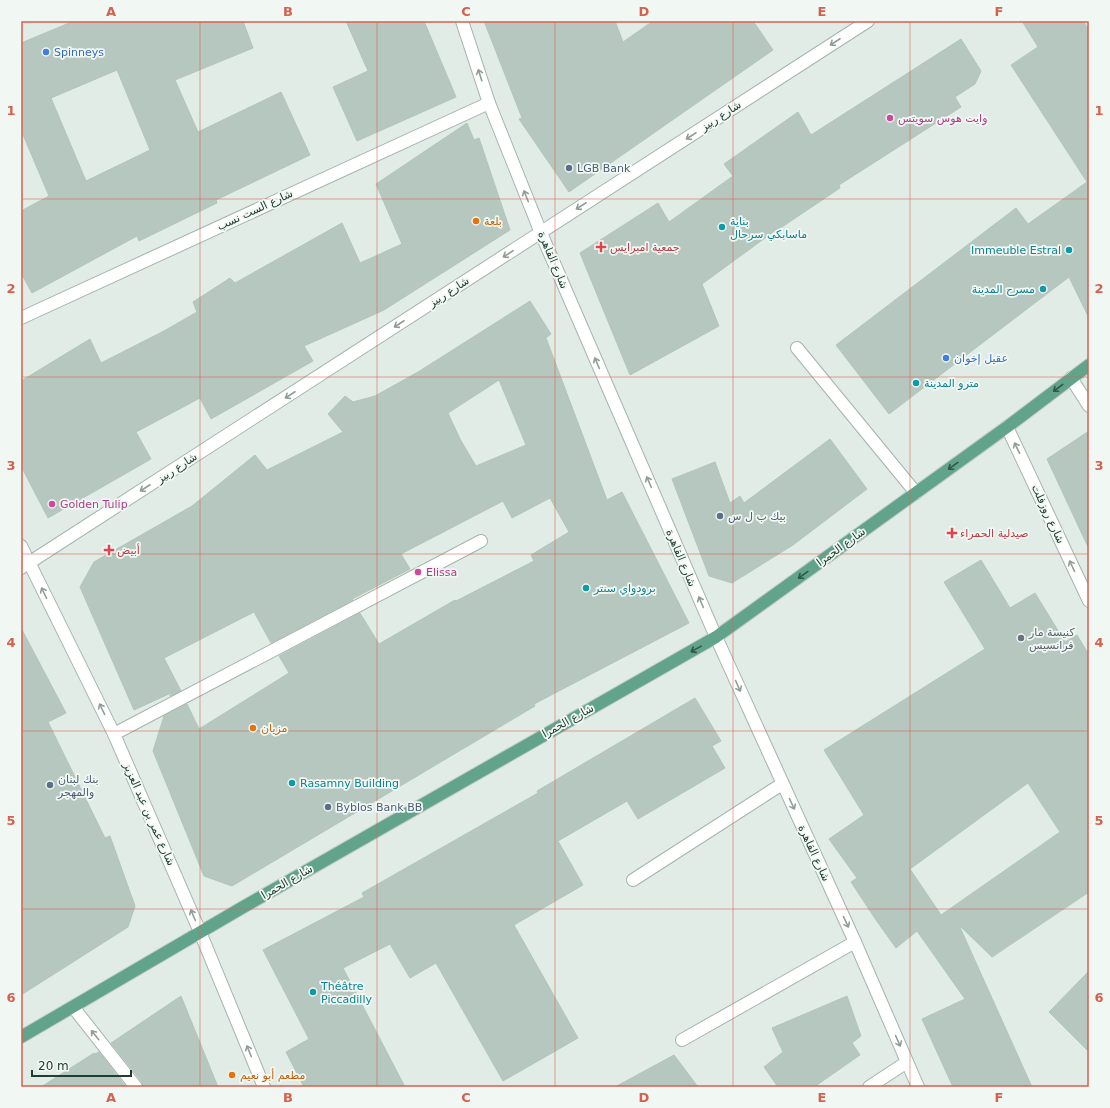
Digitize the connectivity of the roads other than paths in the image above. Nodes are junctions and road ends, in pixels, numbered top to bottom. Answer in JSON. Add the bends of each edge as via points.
{"nodes":[{"id":1,"x":462,"y":21,"type":"edge"},
{"id":2,"x":868,"y":21,"type":"edge"},
{"id":3,"x":489,"y":103,"type":"junction"},
{"id":4,"x":541,"y":233,"type":"junction"},
{"id":5,"x":21,"y":318,"type":"edge"},
{"id":6,"x":797,"y":348,"type":"dead end"},
{"id":7,"x":1089,"y":365,"type":"edge"},
{"id":8,"x":1071,"y":378,"type":"junction"},
{"id":9,"x":1089,"y":406,"type":"edge"},
{"id":10,"x":1007,"y":427,"type":"junction"},
{"id":11,"x":916,"y":493,"type":"junction"},
{"id":12,"x":481,"y":541,"type":"dead end"},
{"id":13,"x":21,"y":546,"type":"edge"},
{"id":14,"x":25,"y":565,"type":"edge"},
{"id":15,"x":1089,"y":601,"type":"edge"},
{"id":16,"x":716,"y":638,"type":"junction"},
{"id":17,"x":114,"y":734,"type":"junction"},
{"id":18,"x":782,"y":784,"type":"junction"},
{"id":19,"x":633,"y":880,"type":"dead end"},
{"id":20,"x":200,"y":932,"type":"junction"},
{"id":21,"x":855,"y":942,"type":"junction"},
{"id":22,"x":73,"y":1007,"type":"junction"},
{"id":23,"x":21,"y":1037,"type":"edge"},
{"id":24,"x":682,"y":1040,"type":"dead end"},
{"id":25,"x":907,"y":1062,"type":"junction"},
{"id":26,"x":136,"y":1087,"type":"edge"},
{"id":27,"x":264,"y":1087,"type":"edge"},
{"id":28,"x":869,"y":1087,"type":"edge"},
{"id":29,"x":918,"y":1087,"type":"edge"}],
"edges":[{"from":3,"to":1,"type":"street","name":"شارع القاهرة","one_way":true},
{"from":2,"to":4,"type":"street","name":"شارع ربيز","one_way":true},
{"from":4,"to":3,"type":"street","name":"شارع القاهرة","one_way":true},
{"from":3,"to":5,"type":"street","name":"شارع الست نسب"},
{"from":4,"to":14,"type":"street","name":"شارع ربيز","one_way":true},
{"from":16,"to":4,"type":"street","name":"شارع القاهرة","one_way":true},
{"from":6,"to":11,"type":"street"},
{"from":7,"to":8,"type":"main road","name":"شارع الحمرا"},
{"from":8,"to":9,"type":"street"},
{"from":8,"to":10,"type":"main road","name":"شارع الحمرا","one_way":true},
{"from":10,"to":11,"type":"main road","name":"شارع الحمرا","one_way":true},
{"from":15,"to":10,"type":"street","name":"شارع روزفلت","one_way":true},
{"from":11,"to":16,"type":"main road","name":"شارع الحمرا","one_way":true},
{"from":12,"to":17,"type":"street"},
{"from":13,"to":14,"type":"street","name":"شارع عمر بن عبد العزيز"},
{"from":17,"to":14,"type":"street","name":"شارع عمر بن عبد العزيز","one_way":true},
{"from":16,"to":18,"type":"street","name":"شارع القاهرة","one_way":true},
{"from":16,"to":20,"type":"main road","name":"شارع الحمرا","one_way":true},
{"from":20,"to":17,"type":"street","name":"شارع عمر بن عبد العزيز","one_way":true},
{"from":18,"to":19,"type":"street"},
{"from":18,"to":21,"type":"street","name":"شارع القاهرة","one_way":true},
{"from":20,"to":22,"type":"main road","name":"شارع الحمرا"},
{"from":27,"to":20,"type":"street","name":"شارع عمر بن عبد العزيز","one_way":true},
{"from":21,"to":24,"type":"street"},
{"from":21,"to":25,"type":"street","name":"شارع القاهرة","one_way":true},
{"from":22,"to":23,"type":"main road","name":"شارع الحمرا"},
{"from":26,"to":22,"type":"street","one_way":true},
{"from":25,"to":28,"type":"street"},
{"from":25,"to":29,"type":"street","name":"شارع القاهرة"}]}
